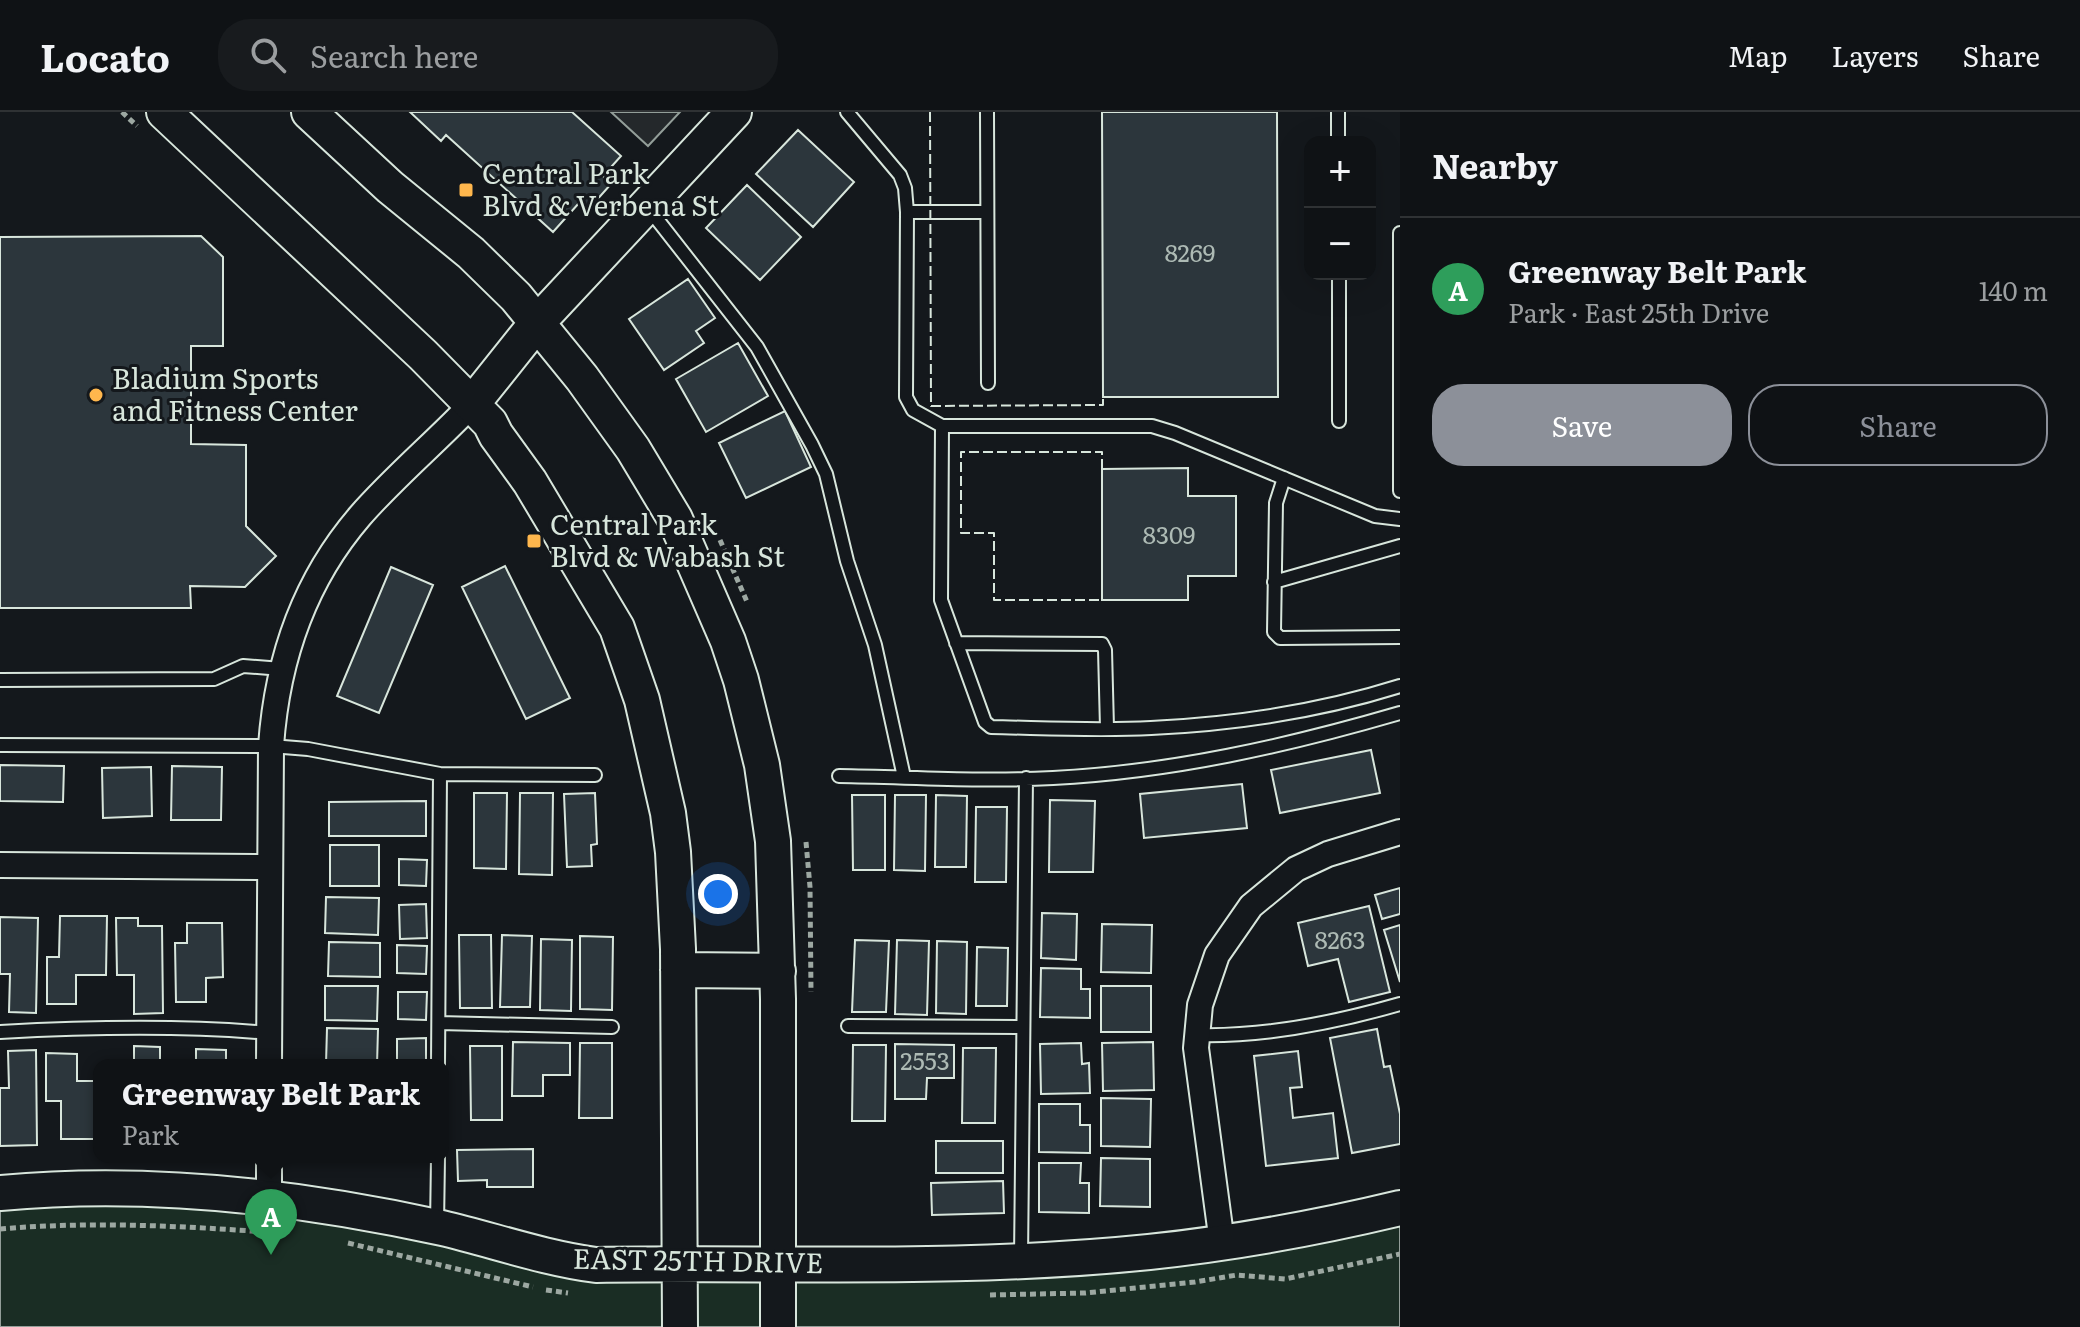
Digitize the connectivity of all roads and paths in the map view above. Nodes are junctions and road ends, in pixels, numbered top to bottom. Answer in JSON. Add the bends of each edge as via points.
{"nodes":[{"id":1,"x":164,"y":112,"type":"edge"},
{"id":2,"x":309,"y":112,"type":"edge"},
{"id":3,"x":734,"y":112,"type":"edge"},
{"id":4,"x":847,"y":112,"type":"edge"},
{"id":5,"x":987,"y":112,"type":"edge"},
{"id":6,"x":1338,"y":112,"type":"edge"},
{"id":7,"x":1338,"y":136,"type":"edge"},
{"id":8,"x":647,"y":205,"type":"junction"},
{"id":9,"x":907,"y":212,"type":"junction"},
{"id":10,"x":987,"y":212,"type":"junction"},
{"id":11,"x":1400,"y":233,"type":"edge"},
{"id":12,"x":1339,"y":280,"type":"edge"},
{"id":13,"x":536,"y":324,"type":"junction"},
{"id":14,"x":988,"y":383,"type":"dead end"},
{"id":15,"x":472,"y":404,"type":"junction"},
{"id":16,"x":1339,"y":421,"type":"dead end"},
{"id":17,"x":942,"y":426,"type":"junction"},
{"id":18,"x":1284,"y":478,"type":"junction"},
{"id":19,"x":1400,"y":491,"type":"edge"},
{"id":20,"x":1400,"y":519,"type":"edge"},
{"id":21,"x":1400,"y":546,"type":"edge"},
{"id":22,"x":1274,"y":582,"type":"junction"},
{"id":23,"x":1400,"y":637,"type":"edge"},
{"id":24,"x":956,"y":643,"type":"junction"},
{"id":25,"x":282,"y":669,"type":"junction"},
{"id":26,"x":0,"y":680,"type":"edge"},
{"id":27,"x":1400,"y":686,"type":"edge"},
{"id":28,"x":1400,"y":713,"type":"edge"},
{"id":29,"x":1107,"y":728,"type":"junction"},
{"id":30,"x":0,"y":745,"type":"edge"},
{"id":31,"x":271,"y":746,"type":"junction"},
{"id":32,"x":440,"y":774,"type":"junction"},
{"id":33,"x":595,"y":775,"type":"dead end"},
{"id":34,"x":839,"y":776,"type":"dead end"},
{"id":35,"x":904,"y":777,"type":"junction"},
{"id":36,"x":1026,"y":778,"type":"junction"},
{"id":37,"x":1400,"y":832,"type":"edge"},
{"id":38,"x":0,"y":865,"type":"edge"},
{"id":39,"x":270,"y":867,"type":"junction"},
{"id":40,"x":678,"y":970,"type":"junction"},
{"id":41,"x":778,"y":971,"type":"junction"},
{"id":42,"x":1400,"y":1004,"type":"edge"},
{"id":43,"x":439,"y":1023,"type":"junction"},
{"id":44,"x":848,"y":1026,"type":"dead end"},
{"id":45,"x":612,"y":1027,"type":"dead end"},
{"id":46,"x":1023,"y":1027,"type":"junction"},
{"id":47,"x":0,"y":1032,"type":"edge"},
{"id":48,"x":269,"y":1033,"type":"junction"},
{"id":49,"x":1196,"y":1035,"type":"junction"},
{"id":50,"x":269,"y":1059,"type":"edge"},
{"id":51,"x":438,"y":1059,"type":"edge"},
{"id":52,"x":269,"y":1163,"type":"edge"},
{"id":53,"x":438,"y":1163,"type":"edge"},
{"id":54,"x":0,"y":1193,"type":"edge"},
{"id":55,"x":269,"y":1196,"type":"junction"},
{"id":56,"x":1400,"y":1208,"type":"edge"},
{"id":57,"x":437,"y":1227,"type":"junction"},
{"id":58,"x":0,"y":1229,"type":"edge"},
{"id":59,"x":293,"y":1234,"type":"dead end"},
{"id":60,"x":341,"y":1242,"type":"dead end"},
{"id":61,"x":1222,"y":1243,"type":"junction"},
{"id":62,"x":1021,"y":1260,"type":"junction"},
{"id":63,"x":680,"y":1263,"type":"junction"},
{"id":64,"x":778,"y":1263,"type":"junction"},
{"id":65,"x":572,"y":1294,"type":"dead end"},
{"id":66,"x":680,"y":1322,"type":"edge"},
{"id":67,"x":778,"y":1322,"type":"edge"}],
"edges":[{"from":1,"to":15,"type":"main road"},
{"from":2,"to":13,"type":"main road","via":[[471,253]]},
{"from":3,"to":8,"type":"main road"},
{"from":4,"to":9,"type":"lane","via":[[900,175]]},
{"from":5,"to":10,"type":"lane"},
{"from":6,"to":7,"type":"lane"},
{"from":8,"to":13,"type":"main road"},
{"from":8,"to":35,"type":"lane","via":[[757,347],[826,474],[875,645]]},
{"from":9,"to":10,"type":"lane"},
{"from":9,"to":17,"type":"lane","via":[[906,397],[913,410]]},
{"from":10,"to":14,"type":"lane"},
{"from":11,"to":19,"type":"lane"},
{"from":12,"to":16,"type":"lane"},
{"from":13,"to":15,"type":"main road"},
{"from":13,"to":41,"type":"main road","via":[[610,416],[658,488],[728,641],[769,805]]},
{"from":15,"to":25,"type":"street","via":[[341,541],[307,599]]},
{"from":15,"to":40,"type":"main road","via":[[530,482],[617,628],[642,700],[668,813]]},
{"from":17,"to":18,"type":"lane","via":[[1152,426]]},
{"from":17,"to":24,"type":"lane","via":[[941,600]]},
{"from":18,"to":20,"type":"lane","via":[[1375,516]]},
{"from":18,"to":22,"type":"lane","via":[[1276,503]]},
{"from":21,"to":22,"type":"lane"},
{"from":22,"to":23,"type":"lane","via":[[1274,632],[1280,638]]},
{"from":24,"to":29,"type":"lane","via":[[991,727]]},
{"from":24,"to":29,"type":"lane","via":[[1102,644]]},
{"from":25,"to":26,"type":"lane","via":[[243,666],[214,679]]},
{"from":25,"to":31,"type":"street"},
{"from":27,"to":29,"type":"lane","via":[[1303,711]]},
{"from":28,"to":36,"type":"lane","via":[[1186,764]]},
{"from":30,"to":31,"type":"lane"},
{"from":31,"to":32,"type":"lane"},
{"from":31,"to":39,"type":"street"},
{"from":32,"to":33,"type":"lane"},
{"from":32,"to":43,"type":"lane"},
{"from":34,"to":35,"type":"lane"},
{"from":35,"to":36,"type":"lane"},
{"from":36,"to":46,"type":"lane"},
{"from":37,"to":49,"type":"street","via":[[1312,861],[1251,906],[1217,955]]},
{"from":38,"to":39,"type":"street"},
{"from":39,"to":48,"type":"street"},
{"from":40,"to":41,"type":"main road"},
{"from":40,"to":63,"type":"main road"},
{"from":41,"to":64,"type":"main road"},
{"from":42,"to":49,"type":"lane","via":[[1308,1026]]},
{"from":43,"to":45,"type":"lane"},
{"from":43,"to":51,"type":"lane"},
{"from":44,"to":46,"type":"lane"},
{"from":46,"to":62,"type":"lane"},
{"from":47,"to":48,"type":"lane","via":[[190,1028]]},
{"from":48,"to":50,"type":"street"},
{"from":49,"to":61,"type":"street"},
{"from":52,"to":55,"type":"street"},
{"from":53,"to":57,"type":"lane"},
{"from":54,"to":55,"type":"main road","name":"EAST 25TH DRIVE","via":[[87,1189]]},
{"from":55,"to":57,"type":"main road","name":"EAST 25TH DRIVE"},
{"from":56,"to":61,"type":"main road","name":"EAST 25TH DRIVE"},
{"from":57,"to":63,"type":"main road","name":"EAST 25TH DRIVE","via":[[564,1261]]},
{"from":58,"to":59,"type":"path","via":[[164,1225]]},
{"from":60,"to":65,"type":"path"},
{"from":61,"to":62,"type":"main road","name":"EAST 25TH DRIVE"},
{"from":62,"to":64,"type":"main road","name":"EAST 25TH DRIVE"},
{"from":63,"to":64,"type":"main road","name":"EAST 25TH DRIVE"},
{"from":63,"to":66,"type":"main road"},
{"from":64,"to":67,"type":"main road"}]}
